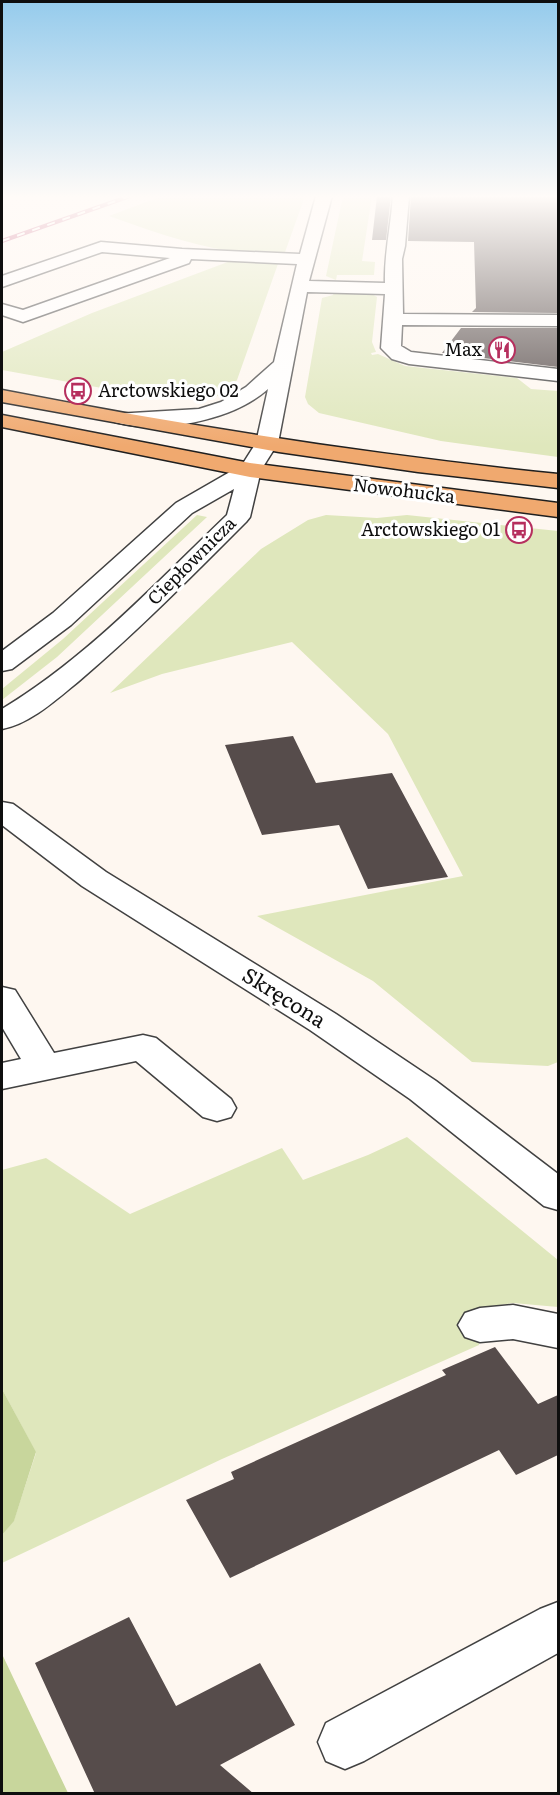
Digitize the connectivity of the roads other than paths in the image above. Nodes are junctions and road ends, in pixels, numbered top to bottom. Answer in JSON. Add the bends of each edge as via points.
{"nodes":[{"id":1,"x":124,"y":280,"type":"edge"},
{"id":2,"x":301,"y":280,"type":"edge"},
{"id":3,"x":393,"y":280,"type":"edge"},
{"id":4,"x":299,"y":286,"type":"junction"},
{"id":5,"x":393,"y":289,"type":"junction"},
{"id":6,"x":2,"y":309,"type":"edge"},
{"id":7,"x":393,"y":319,"type":"junction"},
{"id":8,"x":558,"y":321,"type":"edge"},
{"id":9,"x":284,"y":363,"type":"junction"},
{"id":10,"x":558,"y":375,"type":"edge"},
{"id":11,"x":2,"y":396,"type":"edge"},
{"id":12,"x":122,"y":418,"type":"junction"},
{"id":13,"x":2,"y":421,"type":"edge"},
{"id":14,"x":267,"y":443,"type":"junction"},
{"id":15,"x":250,"y":470,"type":"junction"},
{"id":16,"x":558,"y":481,"type":"edge"},
{"id":17,"x":558,"y":510,"type":"edge"},
{"id":18,"x":2,"y":663,"type":"edge"},
{"id":19,"x":2,"y":721,"type":"edge"},
{"id":20,"x":2,"y":811,"type":"edge"},
{"id":21,"x":2,"y":998,"type":"edge"},
{"id":22,"x":44,"y":1066,"type":"junction"},
{"id":23,"x":2,"y":1076,"type":"edge"},
{"id":24,"x":216,"y":1108,"type":"dead end"},
{"id":25,"x":558,"y":1195,"type":"edge"},
{"id":26,"x":480,"y":1324,"type":"dead end"},
{"id":27,"x":558,"y":1331,"type":"edge"},
{"id":28,"x":558,"y":1626,"type":"edge"},
{"id":29,"x":345,"y":1742,"type":"dead end"}],
"edges":[{"from":1,"to":6,"type":"street","via":[[23,316]]},
{"from":2,"to":4,"type":"street"},
{"from":3,"to":5,"type":"street"},
{"from":4,"to":5,"type":"street"},
{"from":4,"to":9,"type":"street"},
{"from":5,"to":7,"type":"street"},
{"from":7,"to":8,"type":"street"},
{"from":7,"to":10,"type":"street","via":[[391,348],[399,355]]},
{"from":9,"to":12,"type":"street","via":[[241,400],[219,410],[175,417]]},
{"from":9,"to":14,"type":"street"},
{"from":11,"to":12,"type":"main road","name":"Nowohucka"},
{"from":12,"to":14,"type":"main road","name":"Nowohucka"},
{"from":13,"to":15,"type":"main road","name":"Nowohucka"},
{"from":14,"to":15,"type":"street"},
{"from":14,"to":16,"type":"main road","name":"Nowohucka"},
{"from":15,"to":17,"type":"main road","name":"Nowohucka"},
{"from":15,"to":18,"type":"street","name":"Ciepłownicza","via":[[184,508],[62,619]]},
{"from":15,"to":19,"type":"street","name":"Ciepłownicza","via":[[238,517],[114,638],[45,695]]},
{"from":20,"to":25,"type":"street","name":"Skręcona","via":[[93,879],[322,1022],[456,1114]]},
{"from":21,"to":22,"type":"street"},
{"from":22,"to":23,"type":"street"},
{"from":22,"to":24,"type":"street","via":[[143,1047]]},
{"from":26,"to":27,"type":"street","via":[[513,1322]]},
{"from":28,"to":29,"type":"street"}]}
